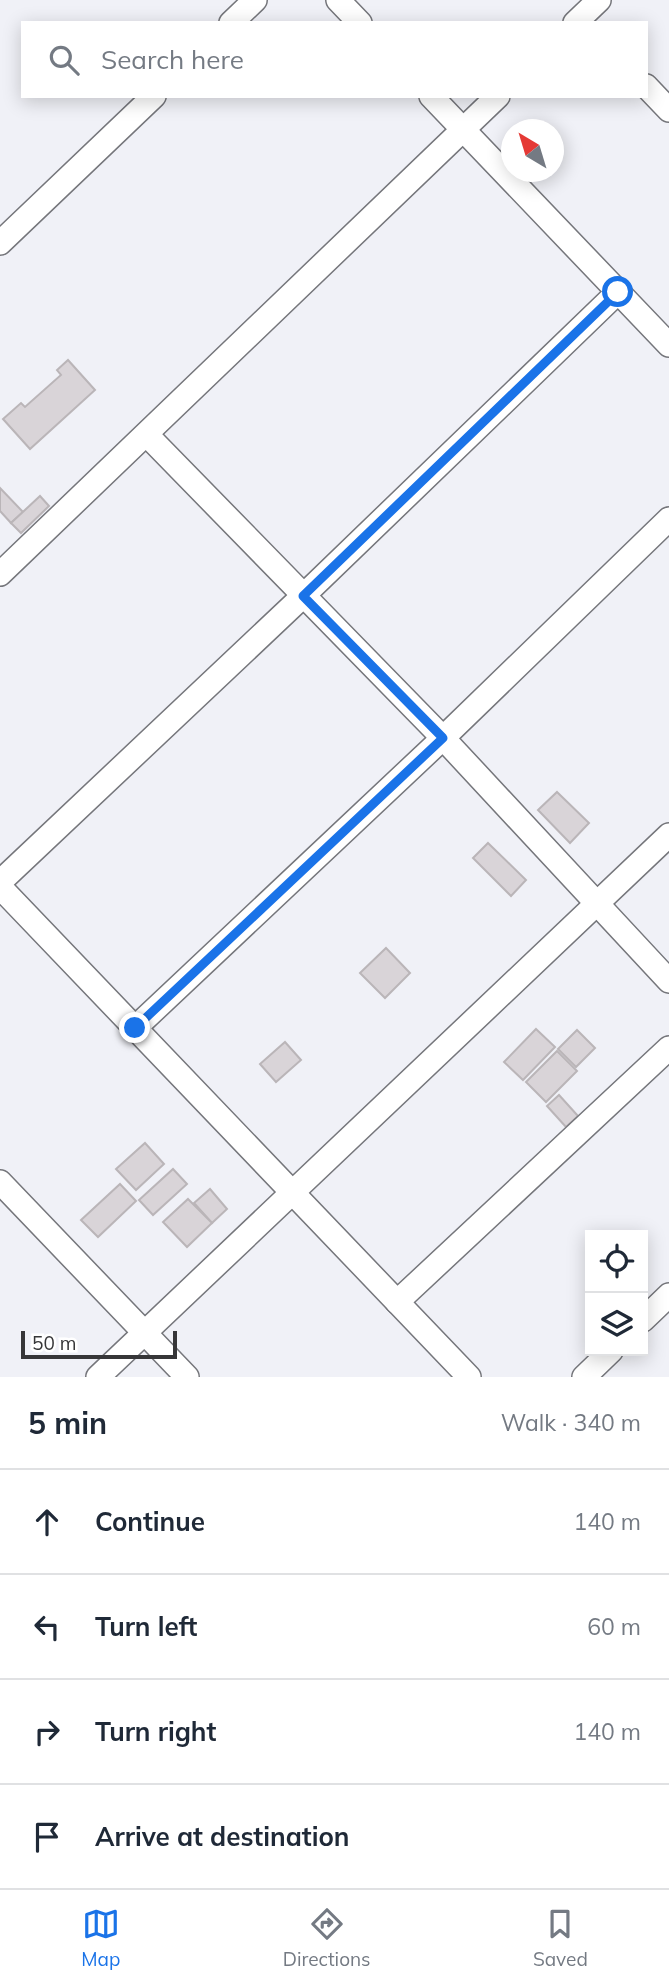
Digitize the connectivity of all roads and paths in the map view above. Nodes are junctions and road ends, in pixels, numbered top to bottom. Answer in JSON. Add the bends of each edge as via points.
{"nodes":[{"id":1,"x":255,"y":0,"type":"edge"},
{"id":2,"x":338,"y":0,"type":"edge"},
{"id":3,"x":599,"y":0,"type":"edge"},
{"id":4,"x":233,"y":21,"type":"edge"},
{"id":5,"x":358,"y":21,"type":"edge"},
{"id":6,"x":580,"y":21,"type":"edge"},
{"id":7,"x":648,"y":88,"type":"edge"},
{"id":8,"x":152,"y":98,"type":"edge"},
{"id":9,"x":432,"y":98,"type":"edge"},
{"id":10,"x":496,"y":98,"type":"edge"},
{"id":11,"x":669,"y":110,"type":"edge"},
{"id":12,"x":463,"y":130,"type":"junction"},
{"id":13,"x":0,"y":243,"type":"edge"},
{"id":14,"x":618,"y":292,"type":"junction"},
{"id":15,"x":669,"y":345,"type":"edge"},
{"id":16,"x":147,"y":435,"type":"junction"},
{"id":17,"x":669,"y":519,"type":"edge"},
{"id":18,"x":0,"y":573,"type":"edge"},
{"id":19,"x":303,"y":596,"type":"junction"},
{"id":20,"x":443,"y":738,"type":"junction"},
{"id":21,"x":669,"y":835,"type":"edge"},
{"id":22,"x":0,"y":882,"type":"edge"},
{"id":23,"x":0,"y":887,"type":"edge"},
{"id":24,"x":598,"y":904,"type":"junction"},
{"id":25,"x":669,"y":981,"type":"edge"},
{"id":26,"x":135,"y":1028,"type":"junction"},
{"id":27,"x":669,"y":1048,"type":"edge"},
{"id":28,"x":0,"y":1182,"type":"edge"},
{"id":29,"x":292,"y":1192,"type":"junction"},
{"id":30,"x":669,"y":1295,"type":"edge"},
{"id":31,"x":397,"y":1302,"type":"junction"},
{"id":32,"x":648,"y":1315,"type":"edge"},
{"id":33,"x":144,"y":1333,"type":"junction"},
{"id":34,"x":606,"y":1356,"type":"edge"},
{"id":35,"x":98,"y":1377,"type":"edge"},
{"id":36,"x":187,"y":1377,"type":"edge"},
{"id":37,"x":469,"y":1377,"type":"edge"},
{"id":38,"x":584,"y":1377,"type":"edge"}],
"edges":[{"from":1,"to":4,"type":"street"},
{"from":2,"to":5,"type":"street"},
{"from":3,"to":6,"type":"street"},
{"from":7,"to":11,"type":"street"},
{"from":8,"to":13,"type":"street"},
{"from":9,"to":12,"type":"street"},
{"from":10,"to":12,"type":"street"},
{"from":12,"to":14,"type":"street"},
{"from":12,"to":16,"type":"street"},
{"from":14,"to":15,"type":"street"},
{"from":14,"to":19,"type":"street"},
{"from":16,"to":18,"type":"street"},
{"from":16,"to":19,"type":"street"},
{"from":17,"to":20,"type":"street"},
{"from":19,"to":20,"type":"street"},
{"from":19,"to":22,"type":"street"},
{"from":20,"to":24,"type":"street"},
{"from":20,"to":26,"type":"street"},
{"from":21,"to":24,"type":"street"},
{"from":23,"to":26,"type":"street"},
{"from":24,"to":25,"type":"street"},
{"from":24,"to":29,"type":"street"},
{"from":26,"to":29,"type":"street"},
{"from":27,"to":31,"type":"street"},
{"from":28,"to":33,"type":"street"},
{"from":29,"to":31,"type":"street"},
{"from":29,"to":33,"type":"street"},
{"from":30,"to":32,"type":"street"},
{"from":31,"to":37,"type":"street"},
{"from":33,"to":35,"type":"street"},
{"from":33,"to":36,"type":"street"},
{"from":34,"to":38,"type":"street"}]}
